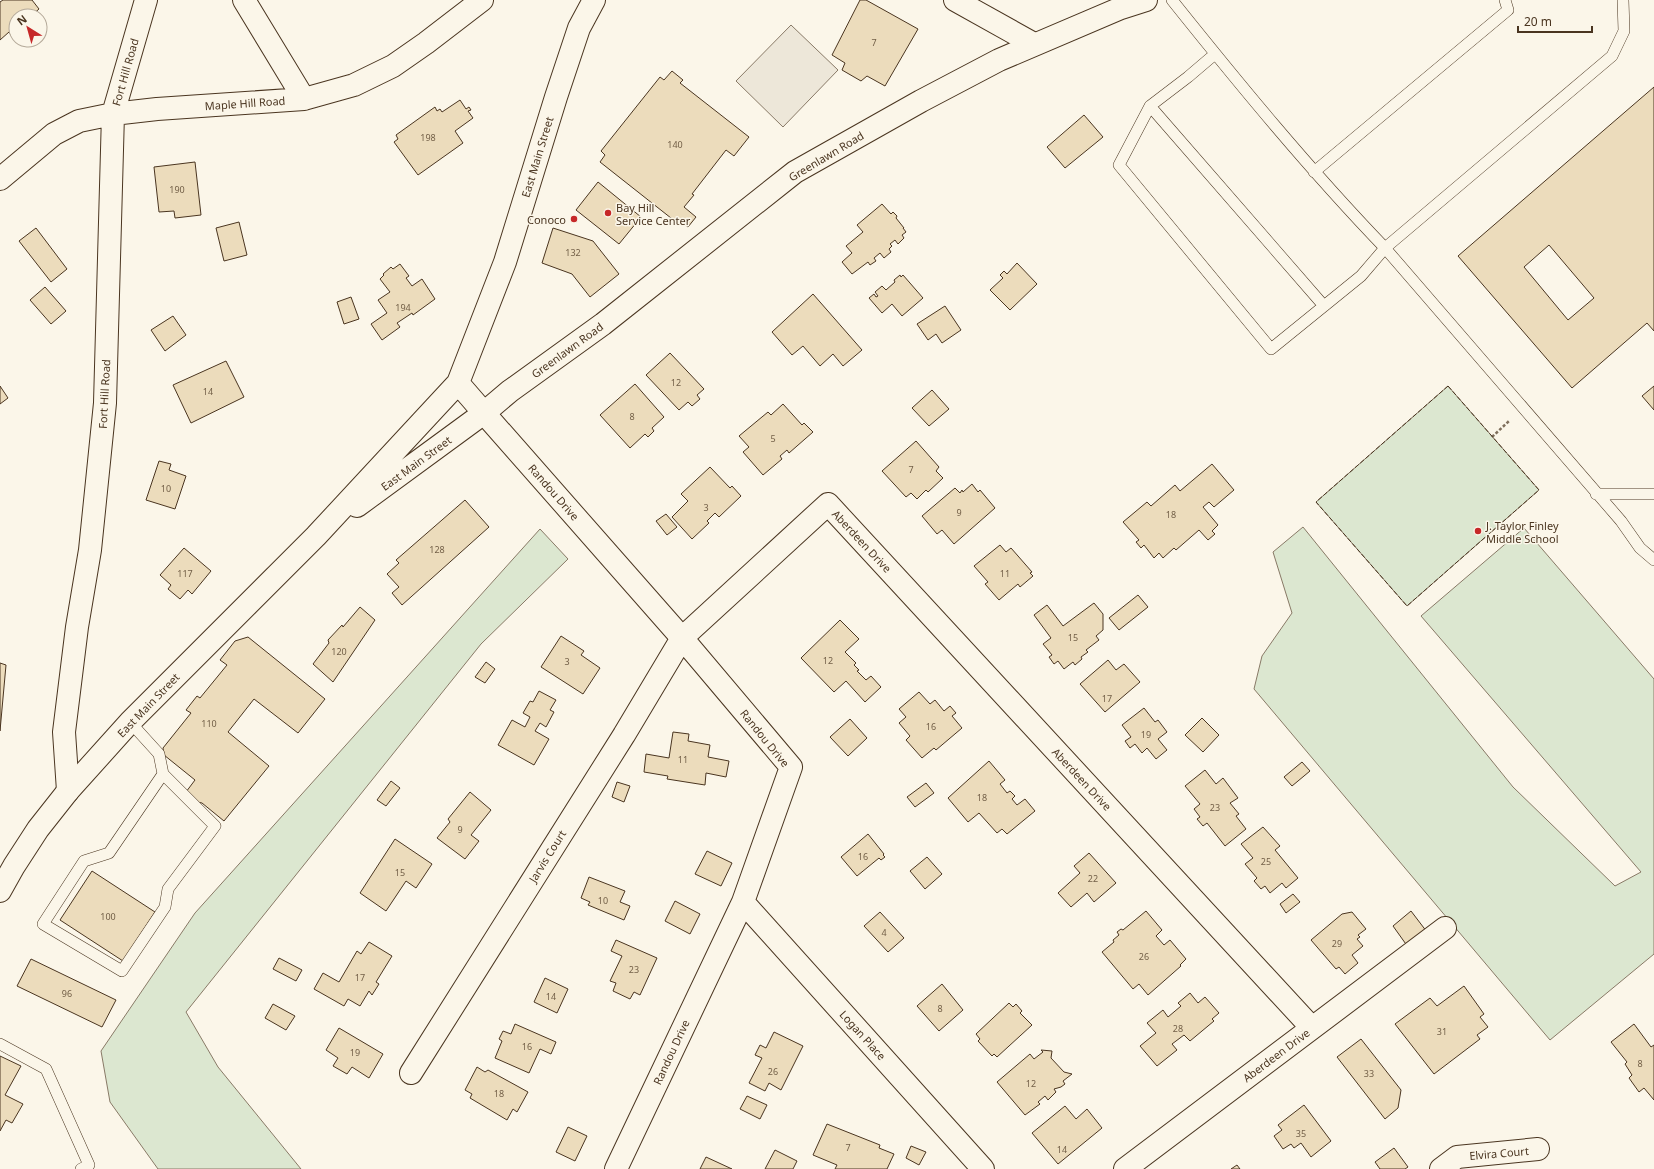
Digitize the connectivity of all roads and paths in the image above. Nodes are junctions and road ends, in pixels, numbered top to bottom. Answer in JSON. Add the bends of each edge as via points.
{"nodes":[{"id":1,"x":146,"y":0,"type":"edge"},
{"id":2,"x":244,"y":0,"type":"edge"},
{"id":3,"x":482,"y":0,"type":"edge"},
{"id":4,"x":594,"y":0,"type":"edge"},
{"id":5,"x":954,"y":0,"type":"edge"},
{"id":6,"x":1146,"y":0,"type":"edge"},
{"id":7,"x":1172,"y":0,"type":"edge"},
{"id":8,"x":1505,"y":0,"type":"edge"},
{"id":9,"x":1623,"y":0,"type":"edge"},
{"id":10,"x":1034,"y":44,"type":"junction"},
{"id":11,"x":1215,"y":54,"type":"junction"},
{"id":12,"x":304,"y":99,"type":"junction"},
{"id":13,"x":1150,"y":106,"type":"junction"},
{"id":14,"x":113,"y":114,"type":"junction"},
{"id":15,"x":1314,"y":172,"type":"junction"},
{"id":16,"x":0,"y":179,"type":"edge"},
{"id":17,"x":1385,"y":248,"type":"junction"},
{"id":18,"x":1324,"y":306,"type":"junction"},
{"id":19,"x":458,"y":382,"type":"junction"},
{"id":20,"x":484,"y":413,"type":"junction"},
{"id":21,"x":1509,"y":421,"type":"dead end"},
{"id":22,"x":1492,"y":437,"type":"dead end"},
{"id":23,"x":1596,"y":494,"type":"junction"},
{"id":24,"x":1654,"y":494,"type":"edge"},
{"id":25,"x":316,"y":536,"type":"junction"},
{"id":26,"x":1654,"y":560,"type":"edge"},
{"id":27,"x":682,"y":638,"type":"junction"},
{"id":28,"x":130,"y":722,"type":"junction"},
{"id":29,"x":163,"y":774,"type":"junction"},
{"id":30,"x":68,"y":791,"type":"junction"},
{"id":31,"x":0,"y":891,"type":"edge"},
{"id":32,"x":743,"y":902,"type":"junction"},
{"id":33,"x":1446,"y":928,"type":"dead end"},
{"id":34,"x":1312,"y":1028,"type":"junction"},
{"id":35,"x":0,"y":1044,"type":"edge"},
{"id":36,"x":411,"y":1073,"type":"dead end"},
{"id":37,"x":1538,"y":1149,"type":"dead end"},
{"id":38,"x":81,"y":1169,"type":"edge"},
{"id":39,"x":616,"y":1169,"type":"edge"},
{"id":40,"x":983,"y":1169,"type":"edge"},
{"id":41,"x":1125,"y":1169,"type":"edge"},
{"id":42,"x":1441,"y":1169,"type":"edge"}],
"edges":[{"from":1,"to":14,"type":"street","name":"Fort Hill Road"},
{"from":2,"to":12,"type":"street"},
{"from":3,"to":12,"type":"street","name":"Maple Hill Road","via":[[393,66],[354,85]]},
{"from":4,"to":19,"type":"street","name":"East Main Street","via":[[579,28],[505,262]]},
{"from":5,"to":10,"type":"street"},
{"from":6,"to":10,"type":"street","name":"Greenlawn Road"},
{"from":7,"to":11,"type":"lane"},
{"from":8,"to":15,"type":"lane","via":[[1508,10]]},
{"from":9,"to":17,"type":"lane","via":[[1624,31],[1612,56]]},
{"from":10,"to":20,"type":"street","name":"Greenlawn Road","via":[[927,98],[795,172],[603,324],[510,391]]},
{"from":11,"to":13,"type":"lane"},
{"from":11,"to":15,"type":"lane"},
{"from":12,"to":14,"type":"street","name":"Maple Hill Road"},
{"from":13,"to":18,"type":"lane"},
{"from":13,"to":18,"type":"lane","via":[[1119,165],[1271,349]]},
{"from":14,"to":16,"type":"street","name":"Maple Hill Road","via":[[79,121],[54,134]]},
{"from":14,"to":30,"type":"street","name":"Fort Hill Road","via":[[105,403],[90,550],[64,732]]},
{"from":15,"to":17,"type":"lane"},
{"from":17,"to":18,"type":"lane","via":[[1360,276]]},
{"from":17,"to":23,"type":"lane"},
{"from":19,"to":20,"type":"street"},
{"from":19,"to":25,"type":"street","name":"East Main Street"},
{"from":20,"to":25,"type":"street","name":"East Main Street"},
{"from":20,"to":27,"type":"street","name":"Randou Drive"},
{"from":21,"to":22,"type":"path"},
{"from":23,"to":24,"type":"lane"},
{"from":23,"to":26,"type":"lane","via":[[1621,521],[1640,548]]},
{"from":25,"to":28,"type":"street","name":"East Main Street"},
{"from":27,"to":32,"type":"street","name":"Randou Drive","via":[[791,767]]},
{"from":27,"to":34,"type":"street","name":"Aberdeen Drive","via":[[828,504]]},
{"from":27,"to":36,"type":"street","name":"Jarvis Court"},
{"from":28,"to":29,"type":"lane","via":[[159,754]]},
{"from":28,"to":30,"type":"street","name":"East Main Street"},
{"from":29,"to":29,"type":"lane","via":[[109,853],[84,861],[43,924],[122,971],[165,907],[168,890],[214,826]]},
{"from":30,"to":31,"type":"street","name":"East Main Street","via":[[38,829]]},
{"from":32,"to":39,"type":"street","name":"Randou Drive"},
{"from":32,"to":40,"type":"street","name":"Logan Place"},
{"from":33,"to":34,"type":"street"},
{"from":34,"to":41,"type":"street","name":"Aberdeen Drive"},
{"from":35,"to":38,"type":"lane","via":[[46,1069],[89,1165]]},
{"from":37,"to":42,"type":"street","name":"Elvira Court","via":[[1457,1157]]}]}
